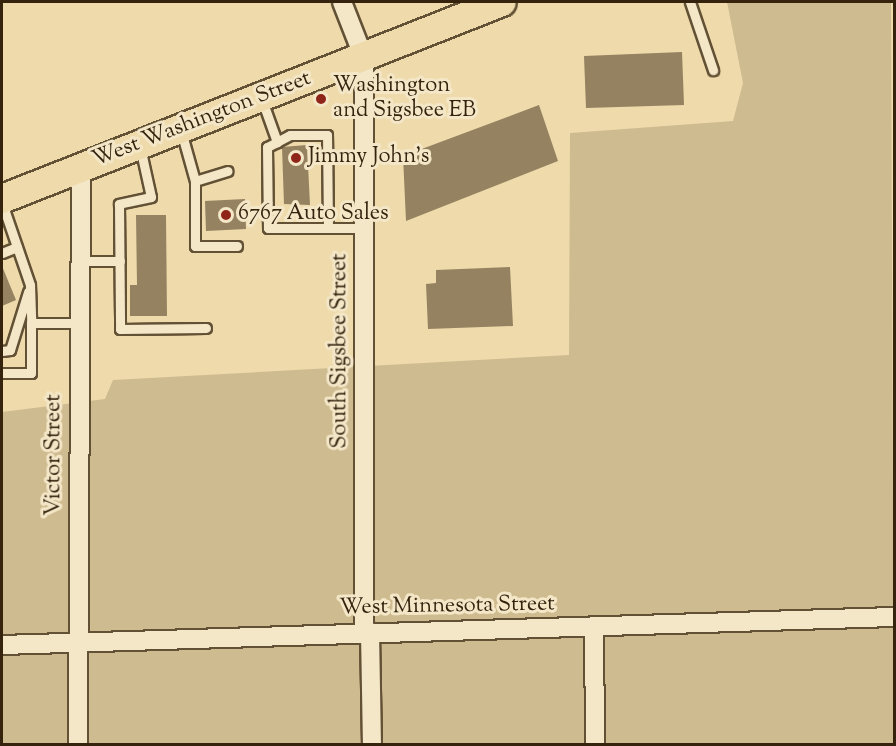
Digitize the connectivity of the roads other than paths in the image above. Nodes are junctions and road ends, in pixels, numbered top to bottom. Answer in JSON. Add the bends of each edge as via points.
{"nodes":[{"id":1,"x":342,"y":2,"type":"edge"},
{"id":2,"x":502,"y":2,"type":"edge"},
{"id":3,"x":690,"y":2,"type":"edge"},
{"id":4,"x":364,"y":58,"type":"junction"},
{"id":5,"x":713,"y":70,"type":"dead end"},
{"id":6,"x":261,"y":97,"type":"junction"},
{"id":7,"x":180,"y":129,"type":"junction"},
{"id":8,"x":278,"y":142,"type":"junction"},
{"id":9,"x":140,"y":144,"type":"junction"},
{"id":10,"x":81,"y":166,"type":"junction"},
{"id":11,"x":228,"y":171,"type":"dead end"},
{"id":12,"x":195,"y":181,"type":"junction"},
{"id":13,"x":2,"y":200,"type":"edge"},
{"id":14,"x":328,"y":228,"type":"junction"},
{"id":15,"x":365,"y":228,"type":"junction"},
{"id":16,"x":237,"y":246,"type":"dead end"},
{"id":17,"x":17,"y":247,"type":"junction"},
{"id":18,"x":2,"y":253,"type":"edge"},
{"id":19,"x":81,"y":261,"type":"junction"},
{"id":20,"x":120,"y":261,"type":"junction"},
{"id":21,"x":30,"y":285,"type":"junction"},
{"id":22,"x":31,"y":323,"type":"junction"},
{"id":23,"x":80,"y":323,"type":"junction"},
{"id":24,"x":206,"y":328,"type":"dead end"},
{"id":25,"x":2,"y":351,"type":"edge"},
{"id":26,"x":2,"y":373,"type":"edge"},
{"id":27,"x":894,"y":617,"type":"edge"},
{"id":28,"x":594,"y":627,"type":"junction"},
{"id":29,"x":367,"y":632,"type":"junction"},
{"id":30,"x":77,"y":643,"type":"junction"},
{"id":31,"x":2,"y":645,"type":"edge"},
{"id":32,"x":78,"y":744,"type":"edge"},
{"id":33,"x":372,"y":744,"type":"edge"},
{"id":34,"x":595,"y":744,"type":"edge"}],
"edges":[{"from":1,"to":4,"type":"street","name":"South Sigsbee Street"},
{"from":2,"to":4,"type":"main road","name":"West Washington Street"},
{"from":3,"to":5,"type":"lane"},
{"from":4,"to":6,"type":"main road","name":"West Washington Street"},
{"from":4,"to":15,"type":"street","name":"South Sigsbee Street"},
{"from":6,"to":7,"type":"main road","name":"West Washington Street"},
{"from":6,"to":8,"type":"lane"},
{"from":7,"to":9,"type":"main road","name":"West Washington Street"},
{"from":7,"to":12,"type":"lane"},
{"from":8,"to":14,"type":"lane","via":[[290,135],[327,135]]},
{"from":8,"to":14,"type":"lane","via":[[267,147],[268,228]]},
{"from":9,"to":10,"type":"main road","name":"West Washington Street"},
{"from":9,"to":20,"type":"lane","via":[[151,197],[119,204]]},
{"from":10,"to":13,"type":"main road","name":"West Washington Street"},
{"from":10,"to":19,"type":"street","name":"Victor Street"},
{"from":11,"to":12,"type":"lane"},
{"from":12,"to":16,"type":"lane","via":[[195,246]]},
{"from":13,"to":17,"type":"lane"},
{"from":14,"to":15,"type":"lane"},
{"from":15,"to":29,"type":"street","name":"South Sigsbee Street"},
{"from":17,"to":18,"type":"lane"},
{"from":17,"to":21,"type":"lane"},
{"from":19,"to":20,"type":"lane"},
{"from":19,"to":23,"type":"street","name":"Victor Street"},
{"from":20,"to":24,"type":"lane","via":[[120,329]]},
{"from":21,"to":22,"type":"lane"},
{"from":21,"to":25,"type":"lane","via":[[10,351]]},
{"from":22,"to":23,"type":"lane"},
{"from":22,"to":26,"type":"lane","via":[[31,373]]},
{"from":23,"to":30,"type":"street","name":"Victor Street"},
{"from":27,"to":28,"type":"street","name":"West Minnesota Street"},
{"from":28,"to":29,"type":"street","name":"West Minnesota Street"},
{"from":28,"to":34,"type":"street"},
{"from":29,"to":30,"type":"street","name":"West Minnesota Street"},
{"from":29,"to":33,"type":"street","name":"South Sigsbee Street"},
{"from":30,"to":31,"type":"street","name":"West Minnesota Street"},
{"from":30,"to":32,"type":"street","name":"Victor Street"}]}
